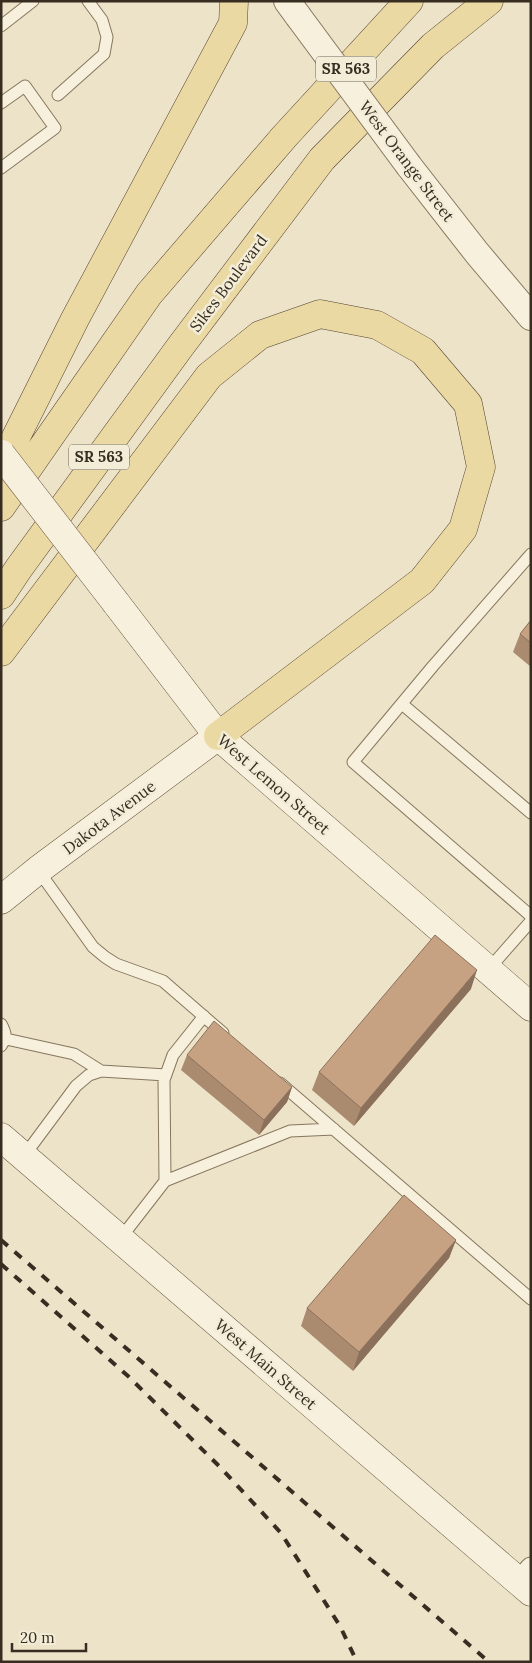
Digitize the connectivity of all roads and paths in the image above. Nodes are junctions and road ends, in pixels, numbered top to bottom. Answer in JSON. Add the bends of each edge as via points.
{"nodes":[{"id":1,"x":33,"y":1,"type":"edge"},
{"id":2,"x":88,"y":1,"type":"edge"},
{"id":3,"x":234,"y":1,"type":"edge"},
{"id":4,"x":409,"y":1,"type":"edge"},
{"id":5,"x":489,"y":1,"type":"edge"},
{"id":6,"x":293,"y":9,"type":"edge"},
{"id":7,"x":1,"y":26,"type":"edge"},
{"id":8,"x":58,"y":95,"type":"dead end"},
{"id":9,"x":1,"y":103,"type":"edge"},
{"id":10,"x":1,"y":168,"type":"edge"},
{"id":11,"x":531,"y":317,"type":"edge"},
{"id":12,"x":1,"y":454,"type":"edge"},
{"id":13,"x":1,"y":467,"type":"edge"},
{"id":14,"x":1,"y":507,"type":"edge"},
{"id":15,"x":531,"y":554,"type":"edge"},
{"id":16,"x":1,"y":595,"type":"edge"},
{"id":17,"x":1,"y":652,"type":"edge"},
{"id":18,"x":402,"y":704,"type":"junction"},
{"id":19,"x":218,"y":736,"type":"junction"},
{"id":20,"x":531,"y":813,"type":"edge"},
{"id":21,"x":38,"y":870,"type":"junction"},
{"id":22,"x":1,"y":900,"type":"edge"},
{"id":23,"x":531,"y":916,"type":"edge"},
{"id":24,"x":531,"y":920,"type":"edge"},
{"id":25,"x":488,"y":970,"type":"junction"},
{"id":26,"x":531,"y":1007,"type":"edge"},
{"id":27,"x":204,"y":1016,"type":"junction"},
{"id":28,"x":1,"y":1024,"type":"edge"},
{"id":29,"x":232,"y":1041,"type":"edge"},
{"id":30,"x":3,"y":1042,"type":"edge"},
{"id":31,"x":101,"y":1071,"type":"junction"},
{"id":32,"x":269,"y":1072,"type":"edge"},
{"id":33,"x":166,"y":1075,"type":"junction"},
{"id":34,"x":334,"y":1129,"type":"junction"},
{"id":35,"x":1,"y":1137,"type":"edge"},
{"id":36,"x":24,"y":1156,"type":"junction"},
{"id":37,"x":165,"y":1181,"type":"junction"},
{"id":38,"x":120,"y":1239,"type":"junction"},
{"id":39,"x":531,"y":1299,"type":"edge"},
{"id":40,"x":527,"y":1581,"type":"edge"}],
"edges":[{"from":1,"to":7,"type":"lane"},
{"from":2,"to":8,"type":"lane","via":[[102,20],[108,37],[104,54]]},
{"from":3,"to":13,"type":"main road","via":[[233,22],[75,319]]},
{"from":4,"to":14,"type":"main road","number":"SR 563","via":[[284,137],[150,294]]},
{"from":5,"to":16,"type":"main road","name":"Sikes Boulevard","number":"SR 563","via":[[433,46],[322,159],[180,347]]},
{"from":6,"to":11,"type":"street","name":"West Orange Street","bridge":true,"via":[[409,166]]},
{"from":9,"to":10,"type":"lane","via":[[25,86],[55,128]]},
{"from":12,"to":19,"type":"main road","name":"West Lemon Street","bridge":true},
{"from":15,"to":18,"type":"lane"},
{"from":17,"to":19,"type":"main road","via":[[209,376],[260,335],[320,314],[377,325],[423,351],[468,404],[481,467],[463,529],[422,581]]},
{"from":18,"to":20,"type":"lane"},
{"from":18,"to":23,"type":"lane","via":[[353,762]]},
{"from":19,"to":21,"type":"main road","name":"Dakota Avenue"},
{"from":19,"to":25,"type":"main road","name":"West Lemon Street"},
{"from":21,"to":22,"type":"main road","name":"Dakota Avenue"},
{"from":21,"to":27,"type":"lane","via":[[93,947],[105,958],[163,982]]},
{"from":24,"to":25,"type":"lane"},
{"from":25,"to":26,"type":"main road","name":"West Lemon Street"},
{"from":27,"to":29,"type":"lane"},
{"from":27,"to":33,"type":"lane","via":[[172,1055]]},
{"from":28,"to":30,"type":"lane","via":[[5,1031]]},
{"from":30,"to":31,"type":"lane","via":[[74,1054]]},
{"from":31,"to":33,"type":"lane"},
{"from":31,"to":36,"type":"lane","via":[[89,1075],[76,1086]]},
{"from":32,"to":34,"type":"lane"},
{"from":33,"to":37,"type":"lane"},
{"from":34,"to":37,"type":"lane","via":[[290,1131]]},
{"from":34,"to":39,"type":"lane"},
{"from":35,"to":36,"type":"main road","name":"West Main Street"},
{"from":36,"to":38,"type":"main road","name":"West Main Street"},
{"from":37,"to":38,"type":"lane"},
{"from":38,"to":40,"type":"main road","name":"West Main Street"}]}
